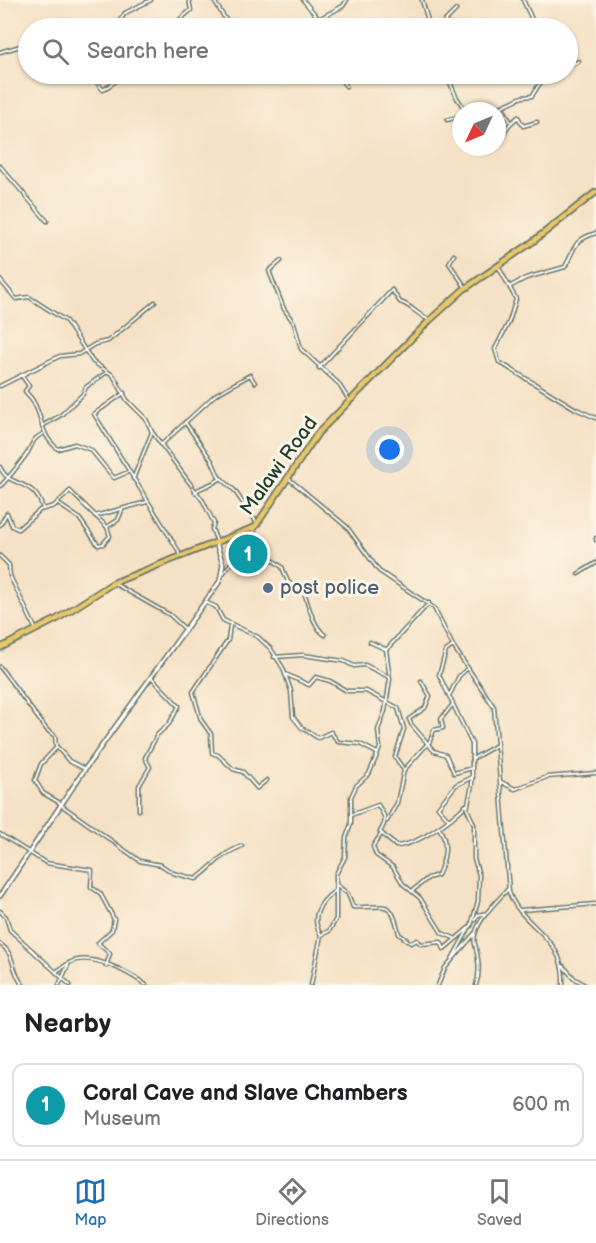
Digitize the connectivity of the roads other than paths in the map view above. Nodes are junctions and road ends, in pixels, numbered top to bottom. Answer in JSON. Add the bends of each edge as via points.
{"nodes":[{"id":1,"x":151,"y":0,"type":"edge"},
{"id":2,"x":189,"y":0,"type":"edge"},
{"id":3,"x":214,"y":0,"type":"edge"},
{"id":4,"x":303,"y":0,"type":"edge"},
{"id":5,"x":347,"y":0,"type":"edge"},
{"id":6,"x":422,"y":0,"type":"edge"},
{"id":7,"x":523,"y":0,"type":"edge"},
{"id":8,"x":456,"y":10,"type":"dead end"},
{"id":9,"x":122,"y":18,"type":"edge"},
{"id":10,"x":182,"y":18,"type":"edge"},
{"id":11,"x":225,"y":18,"type":"edge"},
{"id":12,"x":319,"y":18,"type":"edge"},
{"id":13,"x":322,"y":18,"type":"edge"},
{"id":14,"x":427,"y":18,"type":"edge"},
{"id":15,"x":448,"y":18,"type":"edge"},
{"id":16,"x":531,"y":18,"type":"edge"},
{"id":17,"x":18,"y":45,"type":"edge"},
{"id":18,"x":0,"y":52,"type":"edge"},
{"id":19,"x":98,"y":84,"type":"edge"},
{"id":20,"x":112,"y":84,"type":"edge"},
{"id":21,"x":451,"y":84,"type":"edge"},
{"id":22,"x":539,"y":84,"type":"edge"},
{"id":23,"x":460,"y":102,"type":"edge"},
{"id":24,"x":506,"y":104,"type":"edge"},
{"id":25,"x":506,"y":113,"type":"edge"},
{"id":26,"x":452,"y":119,"type":"edge"},
{"id":27,"x":447,"y":120,"type":"dead end"},
{"id":28,"x":537,"y":122,"type":"dead end"},
{"id":29,"x":511,"y":123,"type":"junction"},
{"id":30,"x":506,"y":129,"type":"edge"},
{"id":31,"x":0,"y":166,"type":"edge"},
{"id":32,"x":596,"y":193,"type":"edge"},
{"id":33,"x":47,"y":221,"type":"dead end"},
{"id":34,"x":596,"y":233,"type":"edge"},
{"id":35,"x":454,"y":255,"type":"dead end"},
{"id":36,"x":281,"y":261,"type":"dead end"},
{"id":37,"x":498,"y":266,"type":"junction"},
{"id":38,"x":0,"y":280,"type":"edge"},
{"id":39,"x":511,"y":286,"type":"junction"},
{"id":40,"x":466,"y":288,"type":"junction"},
{"id":41,"x":155,"y":302,"type":"dead end"},
{"id":42,"x":430,"y":320,"type":"junction"},
{"id":43,"x":87,"y":351,"type":"junction"},
{"id":44,"x":319,"y":368,"type":"junction"},
{"id":45,"x":108,"y":371,"type":"junction"},
{"id":46,"x":22,"y":376,"type":"junction"},
{"id":47,"x":255,"y":383,"type":"dead end"},
{"id":48,"x":0,"y":386,"type":"edge"},
{"id":49,"x":124,"y":393,"type":"junction"},
{"id":50,"x":350,"y":401,"type":"junction"},
{"id":51,"x":596,"y":418,"type":"edge"},
{"id":52,"x":185,"y":422,"type":"junction"},
{"id":53,"x":42,"y":426,"type":"junction"},
{"id":54,"x":152,"y":432,"type":"junction"},
{"id":55,"x":43,"y":434,"type":"junction"},
{"id":56,"x":161,"y":445,"type":"junction"},
{"id":57,"x":0,"y":467,"type":"edge"},
{"id":58,"x":128,"y":472,"type":"junction"},
{"id":59,"x":288,"y":478,"type":"junction"},
{"id":60,"x":9,"y":479,"type":"junction"},
{"id":61,"x":133,"y":479,"type":"junction"},
{"id":62,"x":220,"y":479,"type":"junction"},
{"id":63,"x":0,"y":486,"type":"edge"},
{"id":64,"x":195,"y":492,"type":"junction"},
{"id":65,"x":147,"y":502,"type":"junction"},
{"id":66,"x":57,"y":503,"type":"junction"},
{"id":67,"x":43,"y":509,"type":"junction"},
{"id":68,"x":123,"y":509,"type":"junction"},
{"id":69,"x":95,"y":516,"type":"junction"},
{"id":70,"x":0,"y":525,"type":"edge"},
{"id":71,"x":257,"y":526,"type":"junction"},
{"id":72,"x":107,"y":527,"type":"junction"},
{"id":73,"x":248,"y":541,"type":"junction"},
{"id":74,"x":217,"y":543,"type":"junction"},
{"id":75,"x":0,"y":556,"type":"edge"},
{"id":76,"x":180,"y":557,"type":"junction"},
{"id":77,"x":596,"y":563,"type":"edge"},
{"id":78,"x":578,"y":574,"type":"dead end"},
{"id":79,"x":222,"y":575,"type":"junction"},
{"id":80,"x":113,"y":583,"type":"junction"},
{"id":81,"x":205,"y":602,"type":"junction"},
{"id":82,"x":429,"y":603,"type":"junction"},
{"id":83,"x":230,"y":625,"type":"junction"},
{"id":84,"x":185,"y":629,"type":"junction"},
{"id":85,"x":36,"y":630,"type":"junction"},
{"id":86,"x":325,"y":634,"type":"dead end"},
{"id":87,"x":370,"y":642,"type":"dead end"},
{"id":88,"x":453,"y":646,"type":"junction"},
{"id":89,"x":0,"y":648,"type":"edge"},
{"id":90,"x":387,"y":649,"type":"junction"},
{"id":91,"x":274,"y":657,"type":"junction"},
{"id":92,"x":0,"y":667,"type":"edge"},
{"id":93,"x":468,"y":668,"type":"junction"},
{"id":94,"x":285,"y":674,"type":"junction"},
{"id":95,"x":151,"y":677,"type":"junction"},
{"id":96,"x":389,"y":677,"type":"junction"},
{"id":97,"x":421,"y":681,"type":"dead end"},
{"id":98,"x":450,"y":694,"type":"junction"},
{"id":99,"x":387,"y":700,"type":"junction"},
{"id":100,"x":453,"y":704,"type":"junction"},
{"id":101,"x":427,"y":743,"type":"junction"},
{"id":102,"x":497,"y":745,"type":"junction"},
{"id":103,"x":57,"y":747,"type":"junction"},
{"id":104,"x":377,"y":753,"type":"junction"},
{"id":105,"x":472,"y":759,"type":"junction"},
{"id":106,"x":473,"y":765,"type":"junction"},
{"id":107,"x":85,"y":769,"type":"junction"},
{"id":108,"x":404,"y":770,"type":"junction"},
{"id":109,"x":596,"y":773,"type":"edge"},
{"id":110,"x":473,"y":777,"type":"junction"},
{"id":111,"x":267,"y":780,"type":"dead end"},
{"id":112,"x":501,"y":782,"type":"junction"},
{"id":113,"x":468,"y":802,"type":"junction"},
{"id":114,"x":60,"y":806,"type":"junction"},
{"id":115,"x":139,"y":810,"type":"dead end"},
{"id":116,"x":351,"y":815,"type":"junction"},
{"id":117,"x":449,"y":820,"type":"junction"},
{"id":118,"x":387,"y":821,"type":"junction"},
{"id":119,"x":438,"y":827,"type":"junction"},
{"id":120,"x":382,"y":833,"type":"junction"},
{"id":121,"x":0,"y":834,"type":"edge"},
{"id":122,"x":242,"y":846,"type":"dead end"},
{"id":123,"x":30,"y":852,"type":"junction"},
{"id":124,"x":336,"y":884,"type":"junction"},
{"id":125,"x":508,"y":889,"type":"junction"},
{"id":126,"x":335,"y":891,"type":"junction"},
{"id":127,"x":412,"y":891,"type":"junction"},
{"id":128,"x":0,"y":896,"type":"edge"},
{"id":129,"x":596,"y":904,"type":"edge"},
{"id":130,"x":475,"y":910,"type":"junction"},
{"id":131,"x":521,"y":910,"type":"junction"},
{"id":132,"x":0,"y":911,"type":"edge"},
{"id":133,"x":487,"y":913,"type":"junction"},
{"id":134,"x":478,"y":915,"type":"junction"},
{"id":135,"x":474,"y":921,"type":"junction"},
{"id":136,"x":468,"y":930,"type":"junction"},
{"id":137,"x":475,"y":933,"type":"junction"},
{"id":138,"x":321,"y":935,"type":"junction"},
{"id":139,"x":454,"y":938,"type":"junction"},
{"id":140,"x":0,"y":944,"type":"edge"},
{"id":141,"x":69,"y":963,"type":"junction"},
{"id":142,"x":449,"y":963,"type":"junction"},
{"id":143,"x":561,"y":963,"type":"junction"},
{"id":144,"x":106,"y":966,"type":"junction"},
{"id":145,"x":57,"y":971,"type":"junction"},
{"id":146,"x":63,"y":978,"type":"junction"},
{"id":147,"x":23,"y":985,"type":"edge"},
{"id":148,"x":59,"y":985,"type":"edge"},
{"id":149,"x":70,"y":985,"type":"edge"},
{"id":150,"x":146,"y":985,"type":"edge"},
{"id":151,"x":311,"y":985,"type":"edge"},
{"id":152,"x":438,"y":985,"type":"edge"},
{"id":153,"x":476,"y":985,"type":"edge"},
{"id":154,"x":563,"y":985,"type":"edge"},
{"id":155,"x":585,"y":985,"type":"edge"}],
"edges":[{"from":1,"to":9,"type":"street"},
{"from":2,"to":10,"type":"street","via":[[191,10]]},
{"from":3,"to":11,"type":"street"},
{"from":4,"to":12,"type":"street"},
{"from":5,"to":13,"type":"street"},
{"from":6,"to":14,"type":"street"},
{"from":7,"to":16,"type":"street"},
{"from":8,"to":15,"type":"street"},
{"from":17,"to":18,"type":"street"},
{"from":19,"to":20,"type":"street","via":[[103,90]]},
{"from":21,"to":23,"type":"street"},
{"from":22,"to":24,"type":"street","via":[[532,96]]},
{"from":25,"to":29,"type":"street"},
{"from":26,"to":27,"type":"street"},
{"from":28,"to":29,"type":"street","via":[[523,126],[518,117]]},
{"from":29,"to":30,"type":"street"},
{"from":31,"to":33,"type":"street"},
{"from":32,"to":37,"type":"main road","name":"Malawi Road"},
{"from":34,"to":39,"type":"street","via":[[579,240],[565,267]]},
{"from":35,"to":40,"type":"street","via":[[449,263]]},
{"from":36,"to":44,"type":"street","via":[[269,268],[271,279],[294,323],[301,349]]},
{"from":37,"to":39,"type":"street"},
{"from":37,"to":40,"type":"main road","name":"Malawi Road"},
{"from":38,"to":43,"type":"street","via":[[16,299],[28,297],[66,321]]},
{"from":39,"to":51,"type":"street","via":[[515,307],[495,349],[499,362]]},
{"from":40,"to":42,"type":"main road","name":"Malawi Road"},
{"from":41,"to":43,"type":"street","via":[[112,338]]},
{"from":42,"to":44,"type":"street","via":[[400,302],[392,290]]},
{"from":42,"to":50,"type":"main road","name":"Malawi Road"},
{"from":43,"to":45,"type":"street","via":[[93,362]]},
{"from":43,"to":46,"type":"street","via":[[60,356]]},
{"from":44,"to":50,"type":"street","via":[[338,383]]},
{"from":45,"to":49,"type":"street"},
{"from":45,"to":53,"type":"street","via":[[86,387],[61,415]]},
{"from":46,"to":48,"type":"street"},
{"from":46,"to":53,"type":"street"},
{"from":47,"to":52,"type":"street","via":[[250,375],[239,380]]},
{"from":49,"to":54,"type":"street"},
{"from":49,"to":58,"type":"street","via":[[94,414]]},
{"from":50,"to":59,"type":"main road","name":"Malawi Road","via":[[316,436]]},
{"from":52,"to":56,"type":"street"},
{"from":52,"to":62,"type":"street"},
{"from":53,"to":55,"type":"street"},
{"from":54,"to":56,"type":"street"},
{"from":54,"to":61,"type":"street"},
{"from":55,"to":58,"type":"street","via":[[58,449],[75,444],[91,450],[114,478]]},
{"from":55,"to":60,"type":"street","via":[[31,443]]},
{"from":56,"to":64,"type":"street"},
{"from":57,"to":60,"type":"street"},
{"from":58,"to":61,"type":"street"},
{"from":59,"to":71,"type":"main road","name":"Malawi Road"},
{"from":59,"to":82,"type":"street","via":[[346,527],[379,571]]},
{"from":60,"to":63,"type":"street"},
{"from":60,"to":67,"type":"street","via":[[30,488]]},
{"from":61,"to":65,"type":"street"},
{"from":62,"to":64,"type":"street"},
{"from":62,"to":71,"type":"street","via":[[234,490]]},
{"from":64,"to":74,"type":"street","via":[[212,516]]},
{"from":65,"to":68,"type":"street"},
{"from":65,"to":76,"type":"street"},
{"from":66,"to":67,"type":"street"},
{"from":66,"to":69,"type":"street","via":[[70,491]]},
{"from":66,"to":72,"type":"street","via":[[79,518],[98,545],[110,536]]},
{"from":67,"to":70,"type":"street","via":[[18,529],[12,526],[8,513]]},
{"from":68,"to":69,"type":"street"},
{"from":68,"to":72,"type":"street","via":[[118,520]]},
{"from":69,"to":72,"type":"street"},
{"from":71,"to":73,"type":"street"},
{"from":71,"to":74,"type":"main road","name":"Malawi Road"},
{"from":73,"to":79,"type":"street"},
{"from":73,"to":86,"type":"street","via":[[282,567],[288,582],[304,592],[317,628]]},
{"from":74,"to":76,"type":"main road","name":"Malawi Road"},
{"from":74,"to":79,"type":"street"},
{"from":75,"to":85,"type":"street","via":[[9,565],[10,576]]},
{"from":76,"to":80,"type":"main road","name":"Malawi Road"},
{"from":77,"to":78,"type":"street"},
{"from":79,"to":81,"type":"street"},
{"from":80,"to":84,"type":"street","via":[[170,615]]},
{"from":80,"to":85,"type":"main road","name":"Malawi Road"},
{"from":81,"to":83,"type":"street","via":[[216,608]]},
{"from":81,"to":84,"type":"street"},
{"from":82,"to":88,"type":"street"},
{"from":82,"to":90,"type":"street"},
{"from":83,"to":91,"type":"street","via":[[257,637]]},
{"from":83,"to":111,"type":"street","via":[[228,640],[193,692],[201,720],[211,734],[212,753],[243,772],[256,788]]},
{"from":84,"to":95,"type":"street"},
{"from":85,"to":89,"type":"main road","name":"Malawi Road"},
{"from":87,"to":90,"type":"street"},
{"from":88,"to":93,"type":"street"},
{"from":88,"to":98,"type":"street","via":[[446,651],[439,675],[444,690]]},
{"from":90,"to":96,"type":"street"},
{"from":91,"to":94,"type":"street"},
{"from":91,"to":96,"type":"street","via":[[303,655],[344,661],[354,666],[365,665]]},
{"from":92,"to":103,"type":"street","via":[[55,736]]},
{"from":93,"to":98,"type":"street"},
{"from":93,"to":102,"type":"street","via":[[494,707]]},
{"from":94,"to":99,"type":"street","via":[[309,685],[321,678],[347,691],[366,691]]},
{"from":94,"to":104,"type":"street","via":[[291,691],[290,712],[302,728],[318,738],[332,732],[338,742],[360,744]]},
{"from":95,"to":107,"type":"street"},
{"from":95,"to":115,"type":"street","via":[[179,706],[145,758],[150,767],[139,786]]},
{"from":96,"to":99,"type":"street"},
{"from":97,"to":101,"type":"street","via":[[430,696],[425,708],[409,720]]},
{"from":98,"to":100,"type":"street"},
{"from":99,"to":104,"type":"street","via":[[380,720]]},
{"from":99,"to":108,"type":"street","via":[[402,714],[403,737],[395,757]]},
{"from":100,"to":101,"type":"street","via":[[441,719],[443,728],[434,730]]},
{"from":100,"to":105,"type":"street","via":[[472,744]]},
{"from":101,"to":106,"type":"street","via":[[434,751],[446,755],[454,773]]},
{"from":101,"to":108,"type":"street"},
{"from":102,"to":105,"type":"street"},
{"from":102,"to":112,"type":"street"},
{"from":103,"to":107,"type":"street","via":[[69,761]]},
{"from":103,"to":114,"type":"street","via":[[41,764],[35,778],[43,793],[60,802]]},
{"from":104,"to":116,"type":"street","via":[[369,774],[351,797]]},
{"from":105,"to":106,"type":"street"},
{"from":106,"to":110,"type":"street"},
{"from":107,"to":114,"type":"street"},
{"from":108,"to":118,"type":"street","via":[[397,803]]},
{"from":109,"to":112,"type":"street","via":[[547,777],[515,789]]},
{"from":110,"to":113,"type":"street"},
{"from":110,"to":117,"type":"street","via":[[456,785],[438,807]]},
{"from":112,"to":125,"type":"street"},
{"from":113,"to":117,"type":"street"},
{"from":113,"to":130,"type":"street","via":[[479,875]]},
{"from":114,"to":122,"type":"street","via":[[140,861],[196,879],[219,857]]},
{"from":114,"to":123,"type":"street"},
{"from":116,"to":118,"type":"street","via":[[378,805]]},
{"from":116,"to":124,"type":"street","via":[[345,857],[336,874]]},
{"from":117,"to":119,"type":"street"},
{"from":118,"to":120,"type":"street"},
{"from":119,"to":120,"type":"street","via":[[408,846],[396,846]]},
{"from":119,"to":127,"type":"street","via":[[446,848],[440,871]]},
{"from":120,"to":127,"type":"street","via":[[373,846],[376,855],[391,865]]},
{"from":121,"to":123,"type":"street"},
{"from":123,"to":128,"type":"street"},
{"from":123,"to":144,"type":"street","via":[[56,866],[92,870],[91,886],[100,893],[114,919],[112,930],[99,943],[110,954]]},
{"from":124,"to":126,"type":"street"},
{"from":124,"to":139,"type":"street","via":[[348,894],[353,907],[391,909],[399,934],[411,943],[441,942],[444,949]]},
{"from":125,"to":131,"type":"street"},
{"from":125,"to":133,"type":"street"},
{"from":126,"to":138,"type":"street","via":[[336,919],[329,931]]},
{"from":126,"to":138,"type":"street","via":[[327,896],[317,913],[315,926]]},
{"from":127,"to":139,"type":"street","via":[[442,933]]},
{"from":129,"to":131,"type":"street"},
{"from":130,"to":134,"type":"street"},
{"from":130,"to":135,"type":"street"},
{"from":131,"to":143,"type":"street","via":[[538,926]]},
{"from":132,"to":145,"type":"street","via":[[10,930]]},
{"from":133,"to":134,"type":"street"},
{"from":133,"to":137,"type":"street"},
{"from":134,"to":135,"type":"street"},
{"from":135,"to":136,"type":"street"},
{"from":136,"to":139,"type":"street"},
{"from":136,"to":142,"type":"street"},
{"from":137,"to":142,"type":"street"},
{"from":137,"to":153,"type":"street","via":[[480,974]]},
{"from":138,"to":151,"type":"street"},
{"from":140,"to":147,"type":"street","via":[[12,956],[16,978]]},
{"from":141,"to":144,"type":"street","via":[[82,958]]},
{"from":141,"to":145,"type":"street"},
{"from":141,"to":146,"type":"street"},
{"from":142,"to":152,"type":"street"},
{"from":143,"to":154,"type":"street"},
{"from":143,"to":155,"type":"street"},
{"from":144,"to":150,"type":"street","via":[[120,968]]},
{"from":145,"to":146,"type":"street"},
{"from":146,"to":148,"type":"street"},
{"from":146,"to":149,"type":"street"}]}
